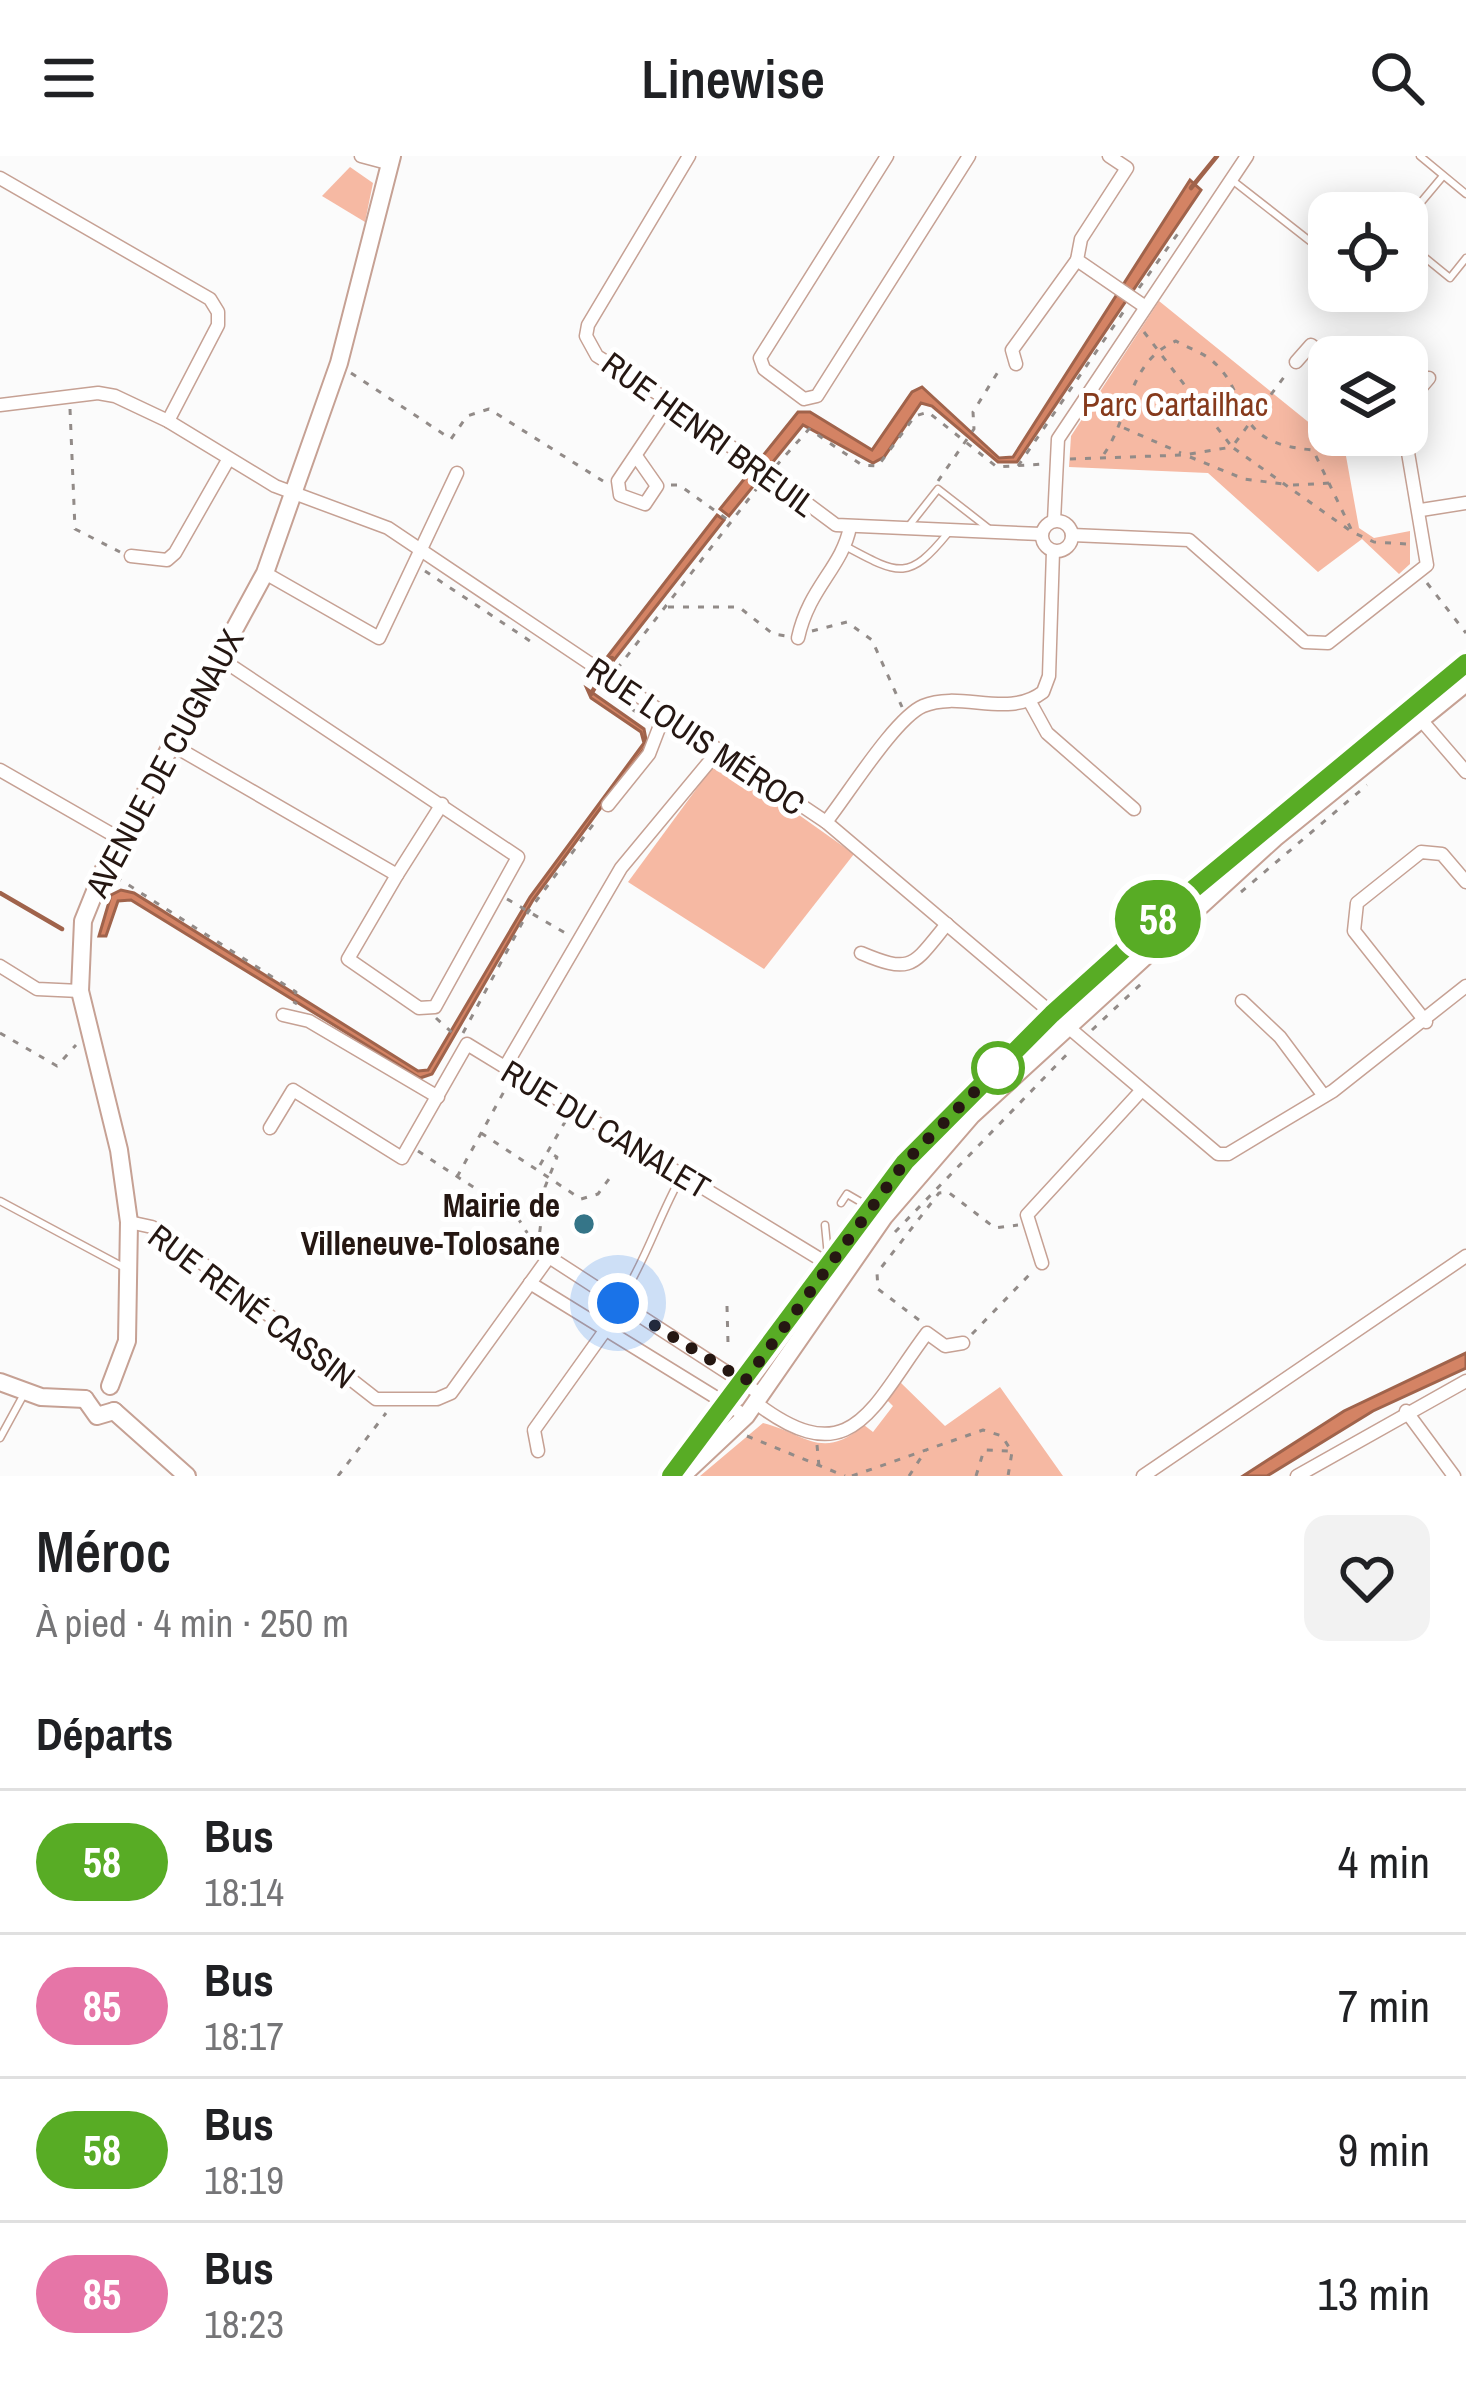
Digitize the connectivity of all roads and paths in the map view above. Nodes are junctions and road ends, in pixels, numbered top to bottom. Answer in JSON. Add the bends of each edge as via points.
{"nodes":[{"id":1,"x":361,"y":156,"type":"edge"},
{"id":2,"x":689,"y":156,"type":"edge"},
{"id":3,"x":887,"y":156,"type":"edge"},
{"id":4,"x":969,"y":156,"type":"edge"},
{"id":5,"x":1109,"y":156,"type":"edge"},
{"id":6,"x":1247,"y":156,"type":"edge"},
{"id":7,"x":1420,"y":156,"type":"edge"},
{"id":8,"x":391,"y":160,"type":"edge"},
{"id":9,"x":1444,"y":176,"type":"junction"},
{"id":10,"x":0,"y":178,"type":"edge"},
{"id":11,"x":1229,"y":178,"type":"junction"},
{"id":12,"x":1466,"y":194,"type":"edge"},
{"id":13,"x":1428,"y":195,"type":"edge"},
{"id":14,"x":1186,"y":221,"type":"dead end"},
{"id":15,"x":1308,"y":240,"type":"edge"},
{"id":16,"x":1466,"y":258,"type":"edge"},
{"id":17,"x":1077,"y":260,"type":"junction"},
{"id":18,"x":1428,"y":260,"type":"edge"},
{"id":19,"x":1138,"y":303,"type":"junction"},
{"id":20,"x":1132,"y":325,"type":"junction"},
{"id":21,"x":1308,"y":348,"type":"edge"},
{"id":22,"x":1157,"y":349,"type":"junction"},
{"id":23,"x":1014,"y":357,"type":"joint"},
{"id":24,"x":1296,"y":362,"type":"joint"},
{"id":25,"x":349,"y":372,"type":"dead end"},
{"id":26,"x":68,"y":395,"type":"junction"},
{"id":27,"x":671,"y":402,"type":"junction"},
{"id":28,"x":0,"y":405,"type":"edge"},
{"id":29,"x":169,"y":421,"type":"junction"},
{"id":30,"x":1249,"y":424,"type":"junction"},
{"id":31,"x":1122,"y":427,"type":"junction"},
{"id":32,"x":1232,"y":447,"type":"junction"},
{"id":33,"x":1103,"y":455,"type":"junction"},
{"id":34,"x":1184,"y":455,"type":"junction"},
{"id":35,"x":636,"y":456,"type":"junction"},
{"id":36,"x":1410,"y":456,"type":"edge"},
{"id":37,"x":228,"y":460,"type":"junction"},
{"id":38,"x":1063,"y":460,"type":"junction"},
{"id":39,"x":457,"y":473,"type":"dead end"},
{"id":40,"x":1331,"y":484,"type":"junction"},
{"id":41,"x":1289,"y":485,"type":"junction"},
{"id":42,"x":657,"y":486,"type":"junction"},
{"id":43,"x":616,"y":488,"type":"junction"},
{"id":44,"x":938,"y":489,"type":"junction"},
{"id":45,"x":295,"y":493,"type":"junction"},
{"id":46,"x":1466,"y":503,"type":"edge"},
{"id":47,"x":1421,"y":510,"type":"junction"},
{"id":48,"x":1054,"y":520,"type":"junction"},
{"id":49,"x":730,"y":521,"type":"dead end"},
{"id":50,"x":850,"y":527,"type":"junction"},
{"id":51,"x":904,"y":531,"type":"junction"},
{"id":52,"x":1352,"y":532,"type":"junction"},
{"id":53,"x":948,"y":533,"type":"junction"},
{"id":54,"x":996,"y":534,"type":"junction"},
{"id":55,"x":1041,"y":534,"type":"junction"},
{"id":56,"x":1072,"y":535,"type":"junction"},
{"id":57,"x":1412,"y":544,"type":"dead end"},
{"id":58,"x":846,"y":547,"type":"junction"},
{"id":59,"x":421,"y":549,"type":"junction"},
{"id":60,"x":1053,"y":551,"type":"junction"},
{"id":61,"x":131,"y":556,"type":"joint"},
{"id":62,"x":414,"y":564,"type":"junction"},
{"id":63,"x":265,"y":572,"type":"junction"},
{"id":64,"x":1419,"y":572,"type":"junction"},
{"id":65,"x":666,"y":606,"type":"dead end"},
{"id":66,"x":1466,"y":633,"type":"edge"},
{"id":67,"x":797,"y":638,"type":"junction"},
{"id":68,"x":551,"y":655,"type":"dead end"},
{"id":69,"x":221,"y":658,"type":"junction"},
{"id":70,"x":1466,"y":663,"type":"edge"},
{"id":71,"x":1466,"y":683,"type":"edge"},
{"id":72,"x":620,"y":701,"type":"dead end"},
{"id":73,"x":1030,"y":702,"type":"junction"},
{"id":74,"x":1415,"y":712,"type":"junction"},
{"id":75,"x":640,"y":714,"type":"dead end"},
{"id":76,"x":664,"y":716,"type":"junction"},
{"id":77,"x":908,"y":719,"type":"junction"},
{"id":78,"x":173,"y":746,"type":"junction"},
{"id":79,"x":719,"y":750,"type":"junction"},
{"id":80,"x":0,"y":770,"type":"edge"},
{"id":81,"x":1466,"y":772,"type":"edge"},
{"id":82,"x":442,"y":804,"type":"junction"},
{"id":83,"x":608,"y":805,"type":"joint"},
{"id":84,"x":1134,"y":809,"type":"dead end"},
{"id":85,"x":826,"y":823,"type":"junction"},
{"id":86,"x":122,"y":840,"type":"junction"},
{"id":87,"x":104,"y":869,"type":"junction"},
{"id":88,"x":397,"y":875,"type":"junction"},
{"id":89,"x":1466,"y":882,"type":"edge"},
{"id":90,"x":518,"y":906,"type":"dead end"},
{"id":91,"x":529,"y":912,"type":"junction"},
{"id":92,"x":947,"y":924,"type":"junction"},
{"id":93,"x":579,"y":940,"type":"junction"},
{"id":94,"x":861,"y":953,"type":"dead end"},
{"id":95,"x":0,"y":966,"type":"edge"},
{"id":96,"x":1466,"y":986,"type":"edge"},
{"id":97,"x":80,"y":991,"type":"junction"},
{"id":98,"x":292,"y":1000,"type":"dead end"},
{"id":99,"x":1242,"y":1001,"type":"dead end"},
{"id":100,"x":284,"y":1016,"type":"dead end"},
{"id":101,"x":1059,"y":1020,"type":"junction"},
{"id":102,"x":1426,"y":1022,"type":"junction"},
{"id":103,"x":90,"y":1028,"type":"junction"},
{"id":104,"x":447,"y":1029,"type":"dead end"},
{"id":105,"x":0,"y":1033,"type":"edge"},
{"id":106,"x":510,"y":1070,"type":"junction"},
{"id":107,"x":1140,"y":1092,"type":"junction"},
{"id":108,"x":1324,"y":1096,"type":"junction"},
{"id":109,"x":438,"y":1097,"type":"junction"},
{"id":110,"x":573,"y":1109,"type":"junction"},
{"id":111,"x":270,"y":1128,"type":"dead end"},
{"id":112,"x":481,"y":1133,"type":"junction"},
{"id":113,"x":410,"y":1145,"type":"junction"},
{"id":114,"x":548,"y":1152,"type":"junction"},
{"id":115,"x":539,"y":1167,"type":"junction"},
{"id":116,"x":682,"y":1175,"type":"junction"},
{"id":117,"x":549,"y":1177,"type":"junction"},
{"id":118,"x":456,"y":1179,"type":"junction"},
{"id":119,"x":609,"y":1179,"type":"dead end"},
{"id":120,"x":0,"y":1201,"type":"edge"},
{"id":121,"x":841,"y":1203,"type":"dead end"},
{"id":122,"x":883,"y":1218,"type":"junction"},
{"id":123,"x":130,"y":1222,"type":"junction"},
{"id":124,"x":1026,"y":1223,"type":"junction"},
{"id":125,"x":825,"y":1225,"type":"dead end"},
{"id":126,"x":904,"y":1237,"type":"junction"},
{"id":127,"x":1466,"y":1256,"type":"edge"},
{"id":128,"x":1042,"y":1263,"type":"joint"},
{"id":129,"x":130,"y":1270,"type":"junction"},
{"id":130,"x":837,"y":1270,"type":"junction"},
{"id":131,"x":530,"y":1282,"type":"junction"},
{"id":132,"x":618,"y":1303,"type":"junction"},
{"id":133,"x":727,"y":1306,"type":"dead end"},
{"id":134,"x":604,"y":1332,"type":"junction"},
{"id":135,"x":928,"y":1333,"type":"junction"},
{"id":136,"x":728,"y":1342,"type":"dead end"},
{"id":137,"x":963,"y":1343,"type":"joint"},
{"id":138,"x":745,"y":1381,"type":"junction"},
{"id":139,"x":1466,"y":1381,"type":"edge"},
{"id":140,"x":0,"y":1382,"type":"edge"},
{"id":141,"x":110,"y":1386,"type":"junction"},
{"id":142,"x":25,"y":1393,"type":"junction"},
{"id":143,"x":86,"y":1399,"type":"junction"},
{"id":144,"x":388,"y":1400,"type":"junction"},
{"id":145,"x":726,"y":1405,"type":"junction"},
{"id":146,"x":114,"y":1411,"type":"junction"},
{"id":147,"x":1406,"y":1411,"type":"junction"},
{"id":148,"x":752,"y":1412,"type":"junction"},
{"id":149,"x":0,"y":1438,"type":"edge"},
{"id":150,"x":817,"y":1438,"type":"junction"},
{"id":151,"x":927,"y":1448,"type":"junction"},
{"id":152,"x":538,"y":1451,"type":"dead end"},
{"id":153,"x":1012,"y":1452,"type":"junction"},
{"id":154,"x":820,"y":1469,"type":"junction"},
{"id":155,"x":187,"y":1476,"type":"edge"},
{"id":156,"x":338,"y":1476,"type":"edge"},
{"id":157,"x":671,"y":1476,"type":"edge"},
{"id":158,"x":682,"y":1476,"type":"edge"},
{"id":159,"x":849,"y":1476,"type":"edge"},
{"id":160,"x":909,"y":1476,"type":"edge"},
{"id":161,"x":976,"y":1476,"type":"edge"},
{"id":162,"x":1008,"y":1476,"type":"edge"},
{"id":163,"x":1143,"y":1476,"type":"edge"},
{"id":164,"x":1297,"y":1476,"type":"edge"},
{"id":165,"x":1454,"y":1476,"type":"edge"}],
"edges":[{"from":1,"to":8,"type":"street"},
{"from":2,"to":27,"type":"street","name":"RUE HENRI BREUIL","via":[[606,288],[586,336],[597,356]]},
{"from":3,"to":4,"type":"street","via":[[760,358],[805,399],[817,396]]},
{"from":5,"to":17,"type":"street","via":[[1127,168],[1081,239]]},
{"from":6,"to":11,"type":"street"},
{"from":7,"to":9,"type":"lane"},
{"from":8,"to":45,"type":"street","name":"AVENUE DE CUGNAUX","via":[[339,363]]},
{"from":9,"to":12,"type":"lane"},
{"from":9,"to":13,"type":"lane"},
{"from":10,"to":29,"type":"street","via":[[210,299],[218,325]]},
{"from":11,"to":15,"type":"lane"},
{"from":11,"to":19,"type":"street"},
{"from":14,"to":19,"type":"path"},
{"from":16,"to":18,"type":"lane","via":[[1450,278]]},
{"from":17,"to":19,"type":"street"},
{"from":17,"to":23,"type":"street"},
{"from":19,"to":20,"type":"street"},
{"from":19,"to":38,"type":"path","via":[[1016,467]]},
{"from":20,"to":22,"type":"path"},
{"from":20,"to":38,"type":"street","via":[[1058,440]]},
{"from":21,"to":24,"type":"street"},
{"from":22,"to":30,"type":"path","via":[[1176,341],[1213,361]]},
{"from":22,"to":31,"type":"path","via":[[1128,392]]},
{"from":22,"to":32,"type":"path"},
{"from":23,"to":44,"type":"path","via":[[977,404],[974,429],[939,473]]},
{"from":24,"to":30,"type":"path"},
{"from":25,"to":43,"type":"path","via":[[451,439],[473,411],[489,409]]},
{"from":26,"to":28,"type":"street","name":"RUE LOUIS MÉROC"},
{"from":26,"to":29,"type":"street","name":"RUE LOUIS MÉROC","via":[[115,396]]},
{"from":26,"to":61,"type":"path","via":[[75,529]]},
{"from":27,"to":35,"type":"street"},
{"from":27,"to":50,"type":"street","name":"RUE HENRI BREUIL","via":[[836,525]]},
{"from":29,"to":37,"type":"street","name":"RUE LOUIS MÉROC"},
{"from":30,"to":32,"type":"path"},
{"from":30,"to":40,"type":"path","via":[[1281,448],[1313,450]]},
{"from":31,"to":33,"type":"path"},
{"from":31,"to":34,"type":"path"},
{"from":32,"to":34,"type":"path"},
{"from":32,"to":41,"type":"path"},
{"from":33,"to":34,"type":"path"},
{"from":33,"to":38,"type":"path"},
{"from":34,"to":41,"type":"path","via":[[1244,479]]},
{"from":35,"to":42,"type":"street"},
{"from":35,"to":43,"type":"street"},
{"from":36,"to":47,"type":"street"},
{"from":37,"to":45,"type":"street","name":"RUE LOUIS MÉROC"},
{"from":37,"to":61,"type":"street","via":[[176,553],[167,560]]},
{"from":38,"to":48,"type":"street"},
{"from":39,"to":59,"type":"street"},
{"from":40,"to":41,"type":"path"},
{"from":40,"to":52,"type":"path"},
{"from":41,"to":52,"type":"path"},
{"from":42,"to":43,"type":"street","via":[[645,504]]},
{"from":42,"to":49,"type":"path","via":[[679,485]]},
{"from":44,"to":51,"type":"lane"},
{"from":44,"to":54,"type":"lane"},
{"from":45,"to":59,"type":"street","name":"RUE LOUIS MÉROC","via":[[368,516]]},
{"from":45,"to":63,"type":"street","name":"AVENUE DE CUGNAUX"},
{"from":46,"to":47,"type":"street"},
{"from":47,"to":64,"type":"street","via":[[1427,566]]},
{"from":48,"to":55,"type":"street"},
{"from":48,"to":56,"type":"street"},
{"from":50,"to":51,"type":"street","name":"RUE HENRI BREUIL"},
{"from":50,"to":58,"type":"street"},
{"from":51,"to":53,"type":"street","name":"RUE HENRI BREUIL"},
{"from":52,"to":57,"type":"path"},
{"from":53,"to":54,"type":"street","name":"RUE HENRI BREUIL"},
{"from":53,"to":58,"type":"lane","via":[[907,571]]},
{"from":54,"to":55,"type":"street","name":"RUE HENRI BREUIL"},
{"from":55,"to":60,"type":"street"},
{"from":56,"to":60,"type":"street"},
{"from":56,"to":64,"type":"street","via":[[1189,540],[1305,642],[1328,643]]},
{"from":58,"to":67,"type":"street","via":[[805,605]]},
{"from":59,"to":62,"type":"street"},
{"from":59,"to":76,"type":"street","name":"RUE LOUIS MÉROC"},
{"from":60,"to":73,"type":"street","via":[[1049,676]]},
{"from":62,"to":63,"type":"street","via":[[379,638]]},
{"from":62,"to":68,"type":"path","name":"RUE LOUIS MÉROC"},
{"from":63,"to":69,"type":"street","name":"AVENUE DE CUGNAUX"},
{"from":64,"to":66,"type":"path"},
{"from":65,"to":67,"type":"path","via":[[739,608],[773,634]]},
{"from":67,"to":77,"type":"path","via":[[831,623],[860,631],[872,640]]},
{"from":69,"to":78,"type":"street","name":"AVENUE DE CUGNAUX"},
{"from":69,"to":82,"type":"street"},
{"from":70,"to":74,"type":"street"},
{"from":71,"to":74,"type":"street"},
{"from":72,"to":75,"type":"path","name":"RUE LOUIS MÉROC","bridge":true},
{"from":73,"to":77,"type":"street","via":[[927,704]]},
{"from":73,"to":84,"type":"street","via":[[1046,733]]},
{"from":74,"to":81,"type":"street"},
{"from":74,"to":101,"type":"street"},
{"from":76,"to":79,"type":"street","name":"RUE LOUIS MÉROC"},
{"from":76,"to":83,"type":"street","via":[[649,754]]},
{"from":77,"to":85,"type":"street"},
{"from":78,"to":86,"type":"street","name":"AVENUE DE CUGNAUX"},
{"from":78,"to":88,"type":"street"},
{"from":79,"to":85,"type":"street","name":"RUE LOUIS MÉROC"},
{"from":79,"to":93,"type":"street","via":[[621,868]]},
{"from":80,"to":86,"type":"street"},
{"from":82,"to":88,"type":"street"},
{"from":82,"to":88,"type":"street","via":[[513,851],[518,864],[428,1010],[348,959]]},
{"from":83,"to":91,"type":"path"},
{"from":85,"to":92,"type":"street","name":"RUE LOUIS MÉROC"},
{"from":86,"to":87,"type":"street","name":"AVENUE DE CUGNAUX"},
{"from":87,"to":97,"type":"street","name":"AVENUE DE CUGNAUX","via":[[79,940]]},
{"from":87,"to":98,"type":"path","via":[[296,992]]},
{"from":89,"to":102,"type":"street","via":[[1442,854],[1420,852],[1352,914],[1354,931]]},
{"from":90,"to":91,"type":"path"},
{"from":91,"to":93,"type":"path"},
{"from":91,"to":104,"type":"path","via":[[460,1039]]},
{"from":92,"to":94,"type":"street","via":[[914,964],[896,968]]},
{"from":92,"to":101,"type":"street","name":"RUE LOUIS MÉROC"},
{"from":93,"to":106,"type":"street"},
{"from":95,"to":97,"type":"street","via":[[37,989]]},
{"from":96,"to":102,"type":"street"},
{"from":97,"to":103,"type":"street","name":"AVENUE DE CUGNAUX"},
{"from":99,"to":108,"type":"street"},
{"from":100,"to":109,"type":"street","via":[[309,1021]]},
{"from":101,"to":107,"type":"street","name":"RUE LOUIS MÉROC"},
{"from":101,"to":122,"type":"street"},
{"from":102,"to":108,"type":"street"},
{"from":103,"to":105,"type":"path","via":[[57,1066]]},
{"from":103,"to":123,"type":"street","name":"AVENUE DE CUGNAUX"},
{"from":106,"to":109,"type":"street","name":"RUE DU CANALET","via":[[467,1044]]},
{"from":106,"to":110,"type":"street","name":"RUE DU CANALET"},
{"from":106,"to":112,"type":"path"},
{"from":107,"to":108,"type":"street","name":"RUE LOUIS MÉROC","via":[[1218,1154]]},
{"from":107,"to":124,"type":"street","via":[[1033,1205]]},
{"from":109,"to":113,"type":"street","name":"RUE DU CANALET"},
{"from":110,"to":114,"type":"path"},
{"from":110,"to":116,"type":"street","name":"RUE DU CANALET"},
{"from":111,"to":113,"type":"street","via":[[293,1090],[402,1158]]},
{"from":112,"to":115,"type":"path"},
{"from":112,"to":118,"type":"path"},
{"from":113,"to":118,"type":"path"},
{"from":114,"to":115,"type":"path"},
{"from":114,"to":117,"type":"path","via":[[557,1157]]},
{"from":115,"to":117,"type":"path"},
{"from":116,"to":130,"type":"street","name":"RUE DU CANALET"},
{"from":116,"to":132,"type":"lane","via":[[652,1231],[651,1251]]},
{"from":117,"to":118,"type":"path","via":[[538,1250],[516,1215]]},
{"from":117,"to":119,"type":"path","via":[[581,1199]]},
{"from":120,"to":129,"type":"lane"},
{"from":121,"to":122,"type":"lane","via":[[847,1195]]},
{"from":122,"to":126,"type":"path"},
{"from":122,"to":130,"type":"street"},
{"from":123,"to":129,"type":"street","name":"AVENUE DE CUGNAUX"},
{"from":123,"to":144,"type":"street","name":"RUE RENÉ CASSIN","via":[[152,1227],[376,1400]]},
{"from":124,"to":126,"type":"path","via":[[995,1228],[940,1192]]},
{"from":124,"to":128,"type":"street"},
{"from":125,"to":130,"type":"lane"},
{"from":126,"to":135,"type":"path","via":[[877,1273],[878,1289]]},
{"from":127,"to":163,"type":"street"},
{"from":128,"to":137,"type":"path"},
{"from":129,"to":141,"type":"street","name":"AVENUE DE CUGNAUX","via":[[127,1341]]},
{"from":130,"to":138,"type":"street"},
{"from":130,"to":148,"type":"street"},
{"from":131,"to":132,"type":"street","via":[[549,1258]]},
{"from":131,"to":134,"type":"street"},
{"from":131,"to":144,"type":"street","name":"RUE RENÉ CASSIN","via":[[451,1393]]},
{"from":132,"to":134,"type":"street"},
{"from":132,"to":138,"type":"street"},
{"from":133,"to":136,"type":"path"},
{"from":134,"to":145,"type":"street"},
{"from":134,"to":152,"type":"street","via":[[534,1430]]},
{"from":135,"to":137,"type":"street","via":[[945,1346]]},
{"from":135,"to":150,"type":"street","via":[[862,1419]]},
{"from":138,"to":145,"type":"street"},
{"from":138,"to":148,"type":"street"},
{"from":139,"to":147,"type":"street"},
{"from":140,"to":142,"type":"street"},
{"from":141,"to":143,"type":"street","via":[[94,1386]]},
{"from":141,"to":146,"type":"street"},
{"from":142,"to":143,"type":"street"},
{"from":142,"to":149,"type":"lane"},
{"from":143,"to":146,"type":"street","via":[[98,1416]]},
{"from":144,"to":156,"type":"path","via":[[371,1439]]},
{"from":145,"to":148,"type":"street"},
{"from":145,"to":157,"type":"street"},
{"from":146,"to":155,"type":"street"},
{"from":147,"to":164,"type":"street"},
{"from":147,"to":165,"type":"street"},
{"from":148,"to":150,"type":"street"},
{"from":148,"to":154,"type":"path"},
{"from":148,"to":158,"type":"street"},
{"from":150,"to":154,"type":"path"},
{"from":151,"to":153,"type":"path","via":[[982,1430],[1002,1436]]},
{"from":151,"to":159,"type":"path"},
{"from":151,"to":160,"type":"path"},
{"from":153,"to":161,"type":"path","via":[[984,1450]]},
{"from":153,"to":162,"type":"path"},
{"from":154,"to":159,"type":"path"}]}
